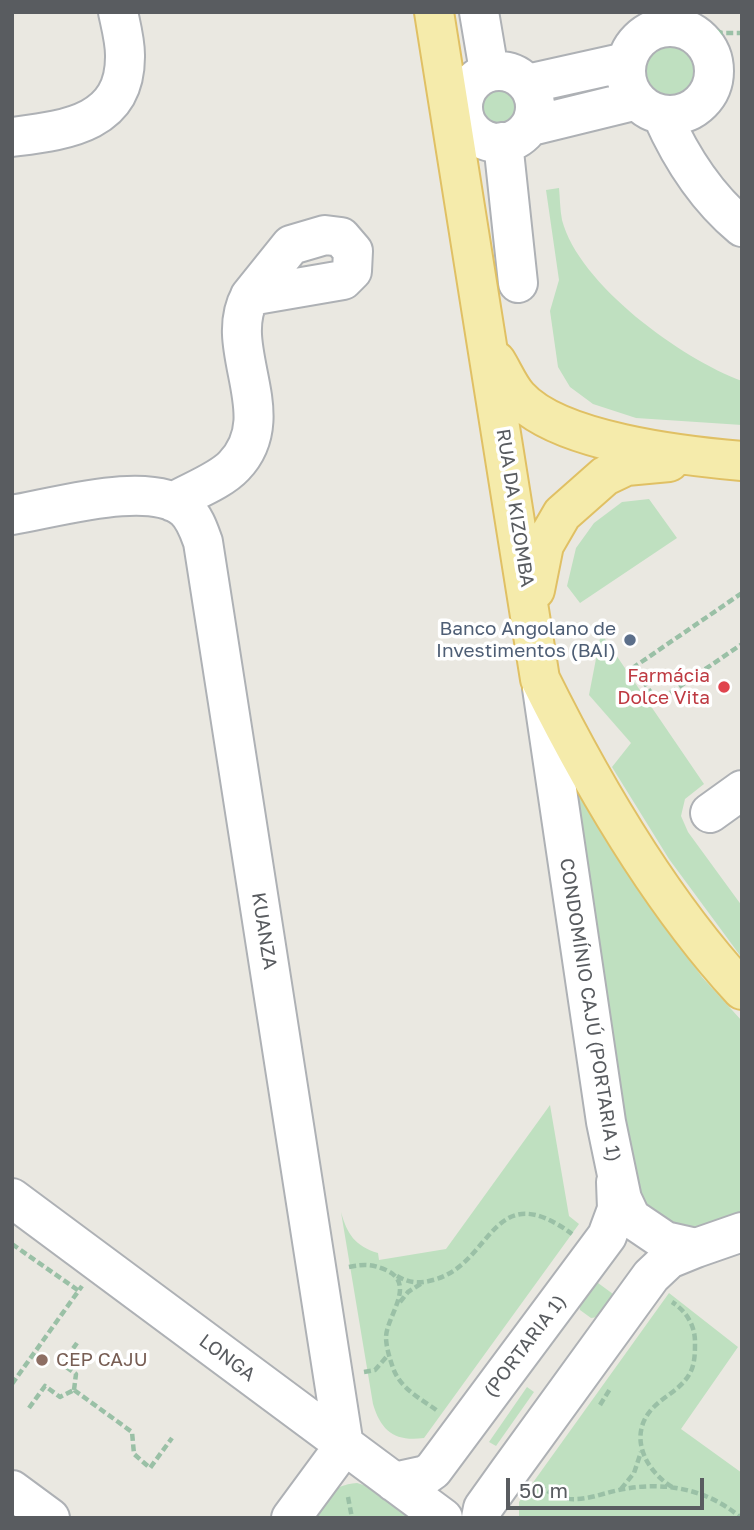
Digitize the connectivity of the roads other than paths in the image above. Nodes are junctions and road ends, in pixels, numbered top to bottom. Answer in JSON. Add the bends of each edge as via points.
{"nodes":[{"id":1,"x":118,"y":12,"type":"edge"},
{"id":2,"x":434,"y":12,"type":"edge"},
{"id":3,"x":479,"y":12,"type":"edge"},
{"id":4,"x":640,"y":31,"type":"edge"},
{"id":5,"x":442,"y":56,"type":"junction"},
{"id":6,"x":727,"y":58,"type":"edge"},
{"id":7,"x":484,"y":74,"type":"junction"},
{"id":8,"x":527,"y":84,"type":"junction"},
{"id":9,"x":650,"y":108,"type":"junction"},
{"id":10,"x":507,"y":136,"type":"junction"},
{"id":11,"x":12,"y":137,"type":"edge"},
{"id":12,"x":461,"y":177,"type":"junction"},
{"id":13,"x":742,"y":228,"type":"edge"},
{"id":14,"x":519,"y":283,"type":"dead end"},
{"id":15,"x":250,"y":296,"type":"dead end"},
{"id":16,"x":489,"y":350,"type":"junction"},
{"id":17,"x":724,"y":459,"type":"edge"},
{"id":18,"x":173,"y":502,"type":"junction"},
{"id":19,"x":12,"y":515,"type":"edge"},
{"id":20,"x":531,"y":611,"type":"junction"},
{"id":21,"x":540,"y":679,"type":"junction"},
{"id":22,"x":742,"y":990,"type":"edge"},
{"id":23,"x":616,"y":1179,"type":"junction"},
{"id":24,"x":12,"y":1198,"type":"edge"},
{"id":25,"x":742,"y":1232,"type":"edge"},
{"id":26,"x":696,"y":1248,"type":"junction"},
{"id":27,"x":553,"y":1309,"type":"junction"},
{"id":28,"x":601,"y":1344,"type":"junction"},
{"id":29,"x":344,"y":1446,"type":"junction"},
{"id":30,"x":394,"y":1482,"type":"junction"},
{"id":31,"x":12,"y":1490,"type":"edge"},
{"id":32,"x":50,"y":1518,"type":"edge"},
{"id":33,"x":291,"y":1518,"type":"edge"},
{"id":34,"x":443,"y":1518,"type":"edge"},
{"id":35,"x":481,"y":1518,"type":"edge"}],
"edges":[{"from":1,"to":11,"type":"street","via":[[125,55],[121,91],[97,117],[59,131]]},
{"from":2,"to":5,"type":"main road","name":"RUA DA KIZOMBA"},
{"from":3,"to":7,"type":"street"},
{"from":4,"to":6,"type":"street","via":[[684,29]]},
{"from":4,"to":8,"type":"street"},
{"from":4,"to":9,"type":"street","via":[[627,85]]},
{"from":5,"to":7,"type":"street"},
{"from":5,"to":12,"type":"main road","name":"RUA DA KIZOMBA"},
{"from":6,"to":9,"type":"street","via":[[702,101],[684,113]]},
{"from":7,"to":8,"type":"street","via":[[513,73]]},
{"from":7,"to":10,"type":"street","via":[[465,94],[464,117],[469,128]]},
{"from":8,"to":10,"type":"street","via":[[536,101]]},
{"from":9,"to":10,"type":"street"},
{"from":9,"to":13,"type":"street","via":[[695,177]]},
{"from":10,"to":12,"type":"street"},
{"from":10,"to":14,"type":"street"},
{"from":12,"to":16,"type":"main road","name":"RUA DA KIZOMBA"},
{"from":15,"to":18,"type":"street","via":[[239,328],[256,419],[247,449],[233,468]]},
{"from":16,"to":17,"type":"main road","via":[[518,397],[558,424],[614,442]]},
{"from":16,"to":20,"type":"main road","name":"RUA DA KIZOMBA"},
{"from":17,"to":20,"type":"main road","via":[[626,466],[605,476],[562,514],[544,545]]},
{"from":18,"to":19,"type":"street","via":[[161,496],[124,496]]},
{"from":18,"to":29,"type":"street","name":"KUANZA","via":[[195,520],[203,542]]},
{"from":20,"to":21,"type":"main road","name":"RUA DA KIZOMBA"},
{"from":21,"to":22,"type":"main road","name":"RUA DA KIZOMBA","via":[[619,822],[688,924]]},
{"from":21,"to":23,"type":"street","name":"CONDOMÍNIO CAJÚ (PORTARIA 1)"},
{"from":23,"to":26,"type":"street","name":"CONDOMÍNIO CAJÚ (PORTARIA 1)","via":[[631,1218],[666,1241]]},
{"from":23,"to":27,"type":"street","name":"(PORTARIA 1)","via":[[617,1209],[607,1236]]},
{"from":24,"to":29,"type":"street","name":"LONGA"},
{"from":25,"to":26,"type":"street"},
{"from":26,"to":28,"type":"street","via":[[669,1259],[651,1276]]},
{"from":27,"to":28,"type":"street"},
{"from":27,"to":30,"type":"street","name":"(PORTARIA 1)","via":[[433,1470]]},
{"from":28,"to":35,"type":"street","via":[[483,1508]]},
{"from":29,"to":30,"type":"street","name":"LONGA"},
{"from":29,"to":33,"type":"street"},
{"from":30,"to":34,"type":"street","name":"LONGA"},
{"from":31,"to":32,"type":"street"}]}
